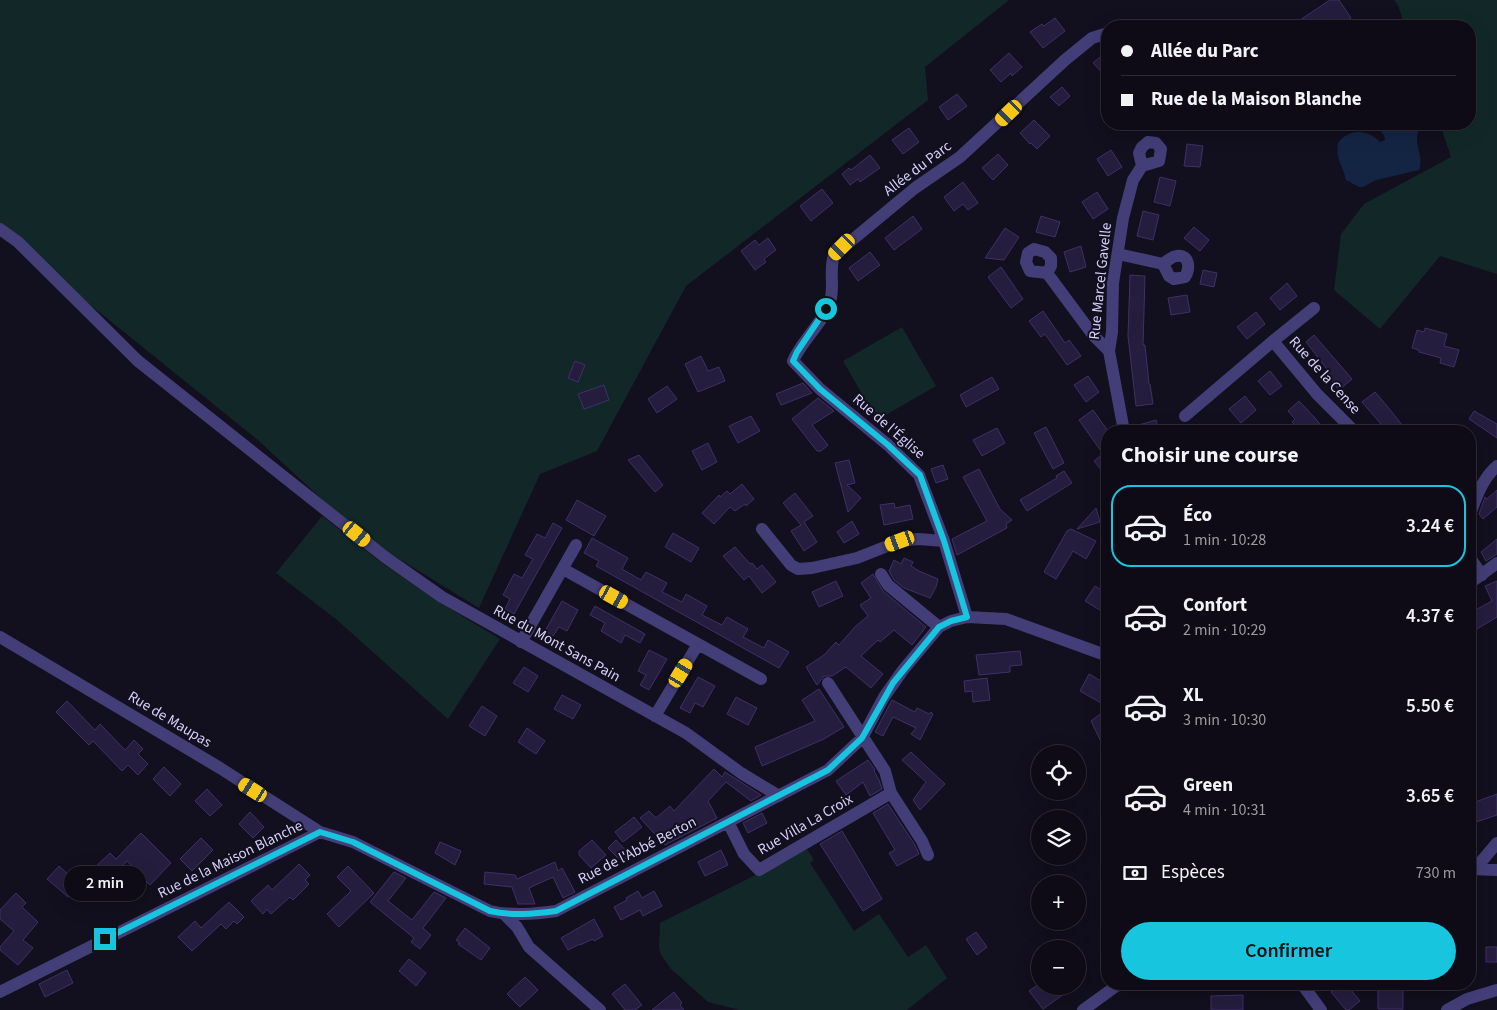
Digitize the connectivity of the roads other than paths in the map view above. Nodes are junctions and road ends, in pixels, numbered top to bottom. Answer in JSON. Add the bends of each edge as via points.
{"nodes":[{"id":1,"x":1101,"y":35,"type":"edge"},
{"id":2,"x":1142,"y":166,"type":"dead end"},
{"id":3,"x":0,"y":229,"type":"edge"},
{"id":4,"x":1118,"y":254,"type":"junction"},
{"id":5,"x":1163,"y":264,"type":"dead end"},
{"id":6,"x":1047,"y":273,"type":"dead end"},
{"id":7,"x":1314,"y":308,"type":"dead end"},
{"id":8,"x":1273,"y":341,"type":"junction"},
{"id":9,"x":1109,"y":351,"type":"junction"},
{"id":10,"x":793,"y":361,"type":"joint"},
{"id":11,"x":1185,"y":416,"type":"dead end"},
{"id":12,"x":1123,"y":425,"type":"edge"},
{"id":13,"x":1348,"y":425,"type":"edge"},
{"id":14,"x":1497,"y":466,"type":"edge"},
{"id":15,"x":1476,"y":498,"type":"edge"},
{"id":16,"x":762,"y":529,"type":"dead end"},
{"id":17,"x":944,"y":541,"type":"junction"},
{"id":18,"x":576,"y":545,"type":"dead end"},
{"id":19,"x":1497,"y":563,"type":"edge"},
{"id":20,"x":1476,"y":566,"type":"edge"},
{"id":21,"x":563,"y":569,"type":"junction"},
{"id":22,"x":881,"y":574,"type":"dead end"},
{"id":23,"x":1482,"y":575,"type":"junction"},
{"id":24,"x":1476,"y":579,"type":"edge"},
{"id":25,"x":967,"y":617,"type":"junction"},
{"id":26,"x":939,"y":627,"type":"junction"},
{"id":27,"x":0,"y":637,"type":"edge"},
{"id":28,"x":521,"y":642,"type":"junction"},
{"id":29,"x":698,"y":644,"type":"junction"},
{"id":30,"x":1101,"y":653,"type":"edge"},
{"id":31,"x":761,"y":679,"type":"dead end"},
{"id":32,"x":828,"y":682,"type":"dead end"},
{"id":33,"x":655,"y":716,"type":"junction"},
{"id":34,"x":862,"y":738,"type":"junction"},
{"id":35,"x":891,"y":794,"type":"junction"},
{"id":36,"x":779,"y":796,"type":"junction"},
{"id":37,"x":728,"y":822,"type":"junction"},
{"id":38,"x":320,"y":832,"type":"junction"},
{"id":39,"x":1497,"y":843,"type":"edge"},
{"id":40,"x":928,"y":855,"type":"dead end"},
{"id":41,"x":1476,"y":865,"type":"edge"},
{"id":42,"x":1476,"y":869,"type":"edge"},
{"id":43,"x":1497,"y":870,"type":"edge"},
{"id":44,"x":506,"y":914,"type":"junction"},
{"id":45,"x":1111,"y":990,"type":"edge"},
{"id":46,"x":1307,"y":990,"type":"edge"},
{"id":47,"x":1497,"y":990,"type":"edge"},
{"id":48,"x":0,"y":992,"type":"edge"},
{"id":49,"x":600,"y":1010,"type":"edge"},
{"id":50,"x":1083,"y":1010,"type":"edge"},
{"id":51,"x":1322,"y":1010,"type":"edge"},
{"id":52,"x":1447,"y":1010,"type":"edge"}],
"edges":[{"from":1,"to":10,"type":"street","name":"Allée du Parc","via":[[1092,38],[1052,72],[960,157],[915,188],[834,255],[831,298]]},
{"from":2,"to":4,"type":"street","name":"Rue Marcel Gavelle","via":[[1127,199]]},
{"from":3,"to":28,"type":"street","name":"Rue du Mont Sans Pain","via":[[18,242],[138,361],[385,557],[442,597]]},
{"from":4,"to":5,"type":"street"},
{"from":4,"to":9,"type":"street","name":"Rue Marcel Gavelle"},
{"from":6,"to":9,"type":"street","via":[[1093,335]]},
{"from":7,"to":8,"type":"street","name":"Rue de la Cense"},
{"from":8,"to":11,"type":"street","name":"Rue de la Cense"},
{"from":8,"to":13,"type":"street","name":"Rue de la Cense"},
{"from":9,"to":12,"type":"street","name":"Rue Marcel Gavelle"},
{"from":10,"to":17,"type":"street","name":"Rue de l'Église","via":[[820,389],[920,475]]},
{"from":14,"to":15,"type":"street","via":[[1488,474]]},
{"from":16,"to":17,"type":"street","via":[[791,565],[798,569],[857,558],[900,541]]},
{"from":17,"to":25,"type":"street","name":"Rue de l'Église"},
{"from":18,"to":21,"type":"street"},
{"from":19,"to":23,"type":"street"},
{"from":20,"to":23,"type":"street"},
{"from":21,"to":28,"type":"street"},
{"from":21,"to":29,"type":"street"},
{"from":22,"to":26,"type":"street","via":[[888,585]]},
{"from":23,"to":24,"type":"street"},
{"from":25,"to":26,"type":"street"},
{"from":25,"to":30,"type":"street","via":[[1006,619]]},
{"from":26,"to":34,"type":"street","name":"Rue de l'Abbé Berton","via":[[893,683]]},
{"from":27,"to":38,"type":"street","name":"Rue de Maupas","via":[[220,768]]},
{"from":28,"to":33,"type":"street","name":"Rue du Mont Sans Pain"},
{"from":29,"to":31,"type":"street"},
{"from":29,"to":33,"type":"street"},
{"from":32,"to":34,"type":"street"},
{"from":33,"to":36,"type":"street","name":"Rue du Mont Sans Pain","via":[[686,733]]},
{"from":34,"to":35,"type":"street","via":[[885,771]]},
{"from":34,"to":36,"type":"street","name":"Rue de l'Abbé Berton","via":[[828,770]]},
{"from":35,"to":37,"type":"street","name":"Rue Villa La Croix","via":[[759,870],[744,854]]},
{"from":35,"to":40,"type":"street","via":[[922,840]]},
{"from":36,"to":37,"type":"street","name":"Rue de l'Abbé Berton"},
{"from":37,"to":44,"type":"street","name":"Rue de l'Abbé Berton","via":[[556,911]]},
{"from":38,"to":44,"type":"street","name":"Rue de la Maison Blanche","via":[[353,842],[490,911]]},
{"from":38,"to":48,"type":"street","name":"Rue de la Maison Blanche"},
{"from":39,"to":41,"type":"street"},
{"from":42,"to":43,"type":"street"},
{"from":44,"to":49,"type":"street","via":[[529,947]]},
{"from":45,"to":50,"type":"street"},
{"from":46,"to":51,"type":"street"},
{"from":47,"to":52,"type":"street","via":[[1467,999]]}]}
